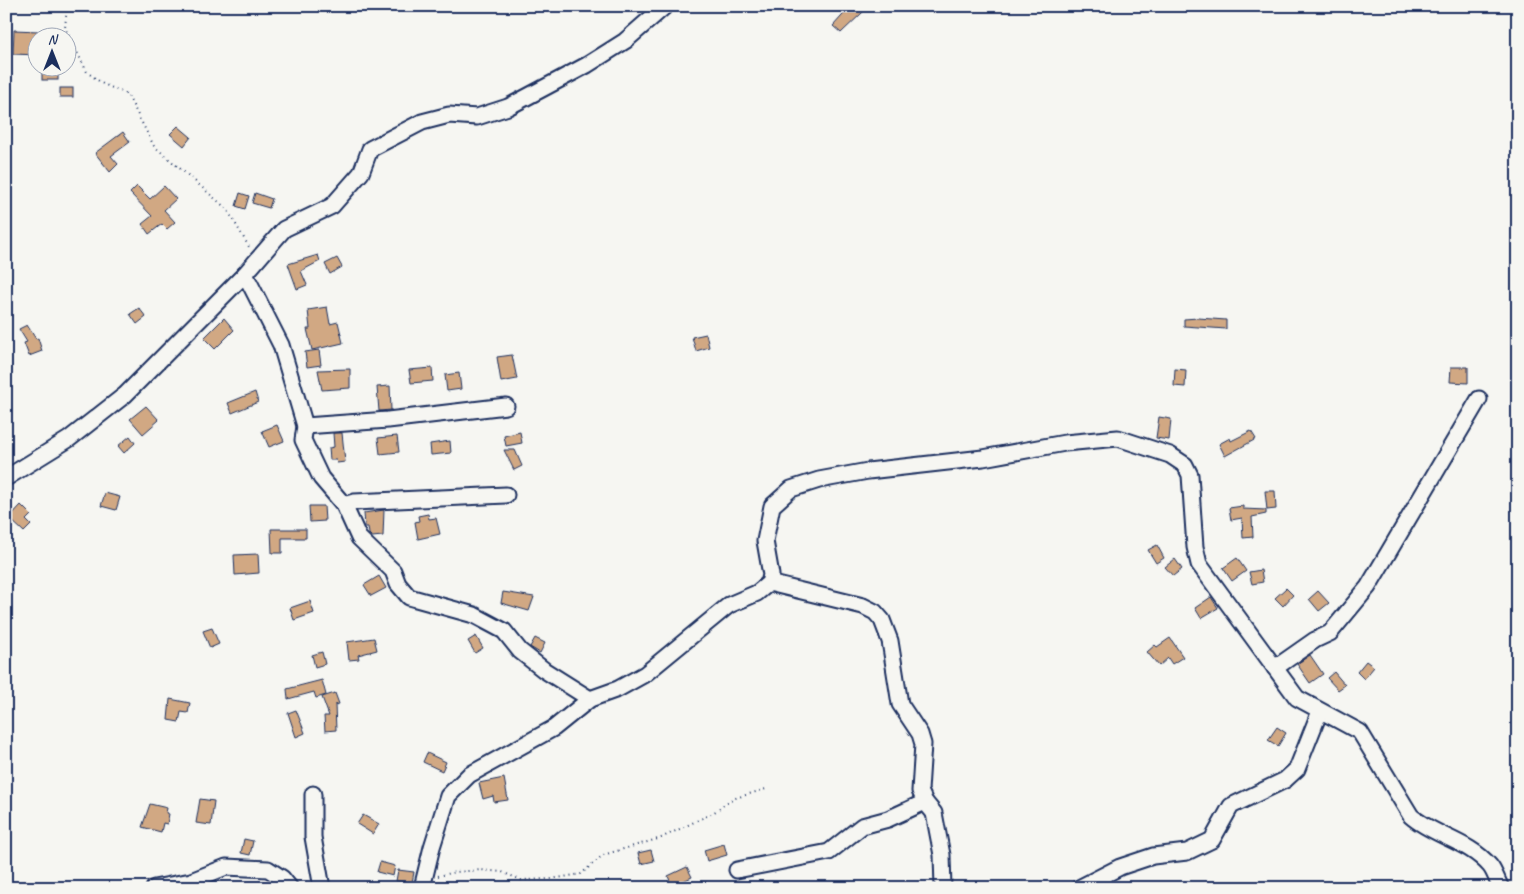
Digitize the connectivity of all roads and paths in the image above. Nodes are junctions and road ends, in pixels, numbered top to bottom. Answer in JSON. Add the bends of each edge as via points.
{"nodes":[{"id":1,"x":67,"y":6,"type":"edge"},
{"id":2,"x":665,"y":6,"type":"edge"},
{"id":3,"x":255,"y":261,"type":"junction"},
{"id":4,"x":245,"y":274,"type":"junction"},
{"id":5,"x":1479,"y":399,"type":"dead end"},
{"id":6,"x":506,"y":406,"type":"dead end"},
{"id":7,"x":305,"y":426,"type":"junction"},
{"id":8,"x":7,"y":475,"type":"edge"},
{"id":9,"x":506,"y":495,"type":"dead end"},
{"id":10,"x":344,"y":505,"type":"junction"},
{"id":11,"x":769,"y":583,"type":"junction"},
{"id":12,"x":1275,"y":668,"type":"junction"},
{"id":13,"x":590,"y":699,"type":"junction"},
{"id":14,"x":1320,"y":712,"type":"junction"},
{"id":15,"x":766,"y":789,"type":"dead end"},
{"id":16,"x":313,"y":794,"type":"dead end"},
{"id":17,"x":925,"y":802,"type":"junction"},
{"id":18,"x":737,"y":870,"type":"dead end"},
{"id":19,"x":423,"y":884,"type":"edge"},
{"id":20,"x":154,"y":888,"type":"edge"},
{"id":21,"x":290,"y":888,"type":"edge"},
{"id":22,"x":322,"y":888,"type":"edge"},
{"id":23,"x":943,"y":888,"type":"edge"},
{"id":24,"x":1079,"y":888,"type":"edge"},
{"id":25,"x":1501,"y":888,"type":"edge"}],
"edges":[{"from":1,"to":3,"type":"path","via":[[65,28],[87,72],[103,84],[127,94],[154,146],[226,209],[246,239]]},
{"from":2,"to":3,"type":"street","via":[[625,41],[508,107],[477,117],[449,115],[422,122],[370,150],[361,173],[332,206],[284,229]]},
{"from":3,"to":4,"type":"street"},
{"from":4,"to":7,"type":"street","via":[[281,345]]},
{"from":4,"to":8,"type":"street","via":[[125,395],[69,439]]},
{"from":5,"to":12,"type":"street","via":[[1368,587],[1330,633]]},
{"from":6,"to":7,"type":"street"},
{"from":7,"to":10,"type":"street","via":[[303,440],[321,478]]},
{"from":9,"to":10,"type":"street"},
{"from":10,"to":13,"type":"street","via":[[359,538],[393,572],[409,597],[474,615],[504,630],[520,651]]},
{"from":11,"to":12,"type":"street","via":[[771,575],[765,541],[772,506],[791,489],[868,471],[1118,438],[1170,455],[1185,465],[1190,475],[1199,564]]},
{"from":11,"to":13,"type":"street","via":[[757,593],[729,605],[645,674]]},
{"from":11,"to":17,"type":"street","via":[[862,606],[882,620],[890,641],[900,704],[915,725],[923,744],[920,791]]},
{"from":12,"to":14,"type":"street","via":[[1297,698]]},
{"from":13,"to":19,"type":"street","via":[[554,728],[469,775],[448,796]]},
{"from":14,"to":24,"type":"street","via":[[1297,769],[1284,780],[1231,806],[1212,840],[1187,852],[1153,856],[1120,867]]},
{"from":14,"to":25,"type":"street","via":[[1360,732],[1411,816],[1463,844],[1490,866]]},
{"from":15,"to":19,"type":"path","via":[[732,799],[713,813],[661,838],[603,855],[581,874],[521,880],[502,872],[481,870],[456,872]]},
{"from":16,"to":22,"type":"street","via":[[313,837]]},
{"from":17,"to":18,"type":"street","via":[[888,819],[862,826],[829,852]]},
{"from":17,"to":23,"type":"street","via":[[936,821]]},
{"from":20,"to":21,"type":"street","via":[[191,881],[226,867],[268,869]]}]}
